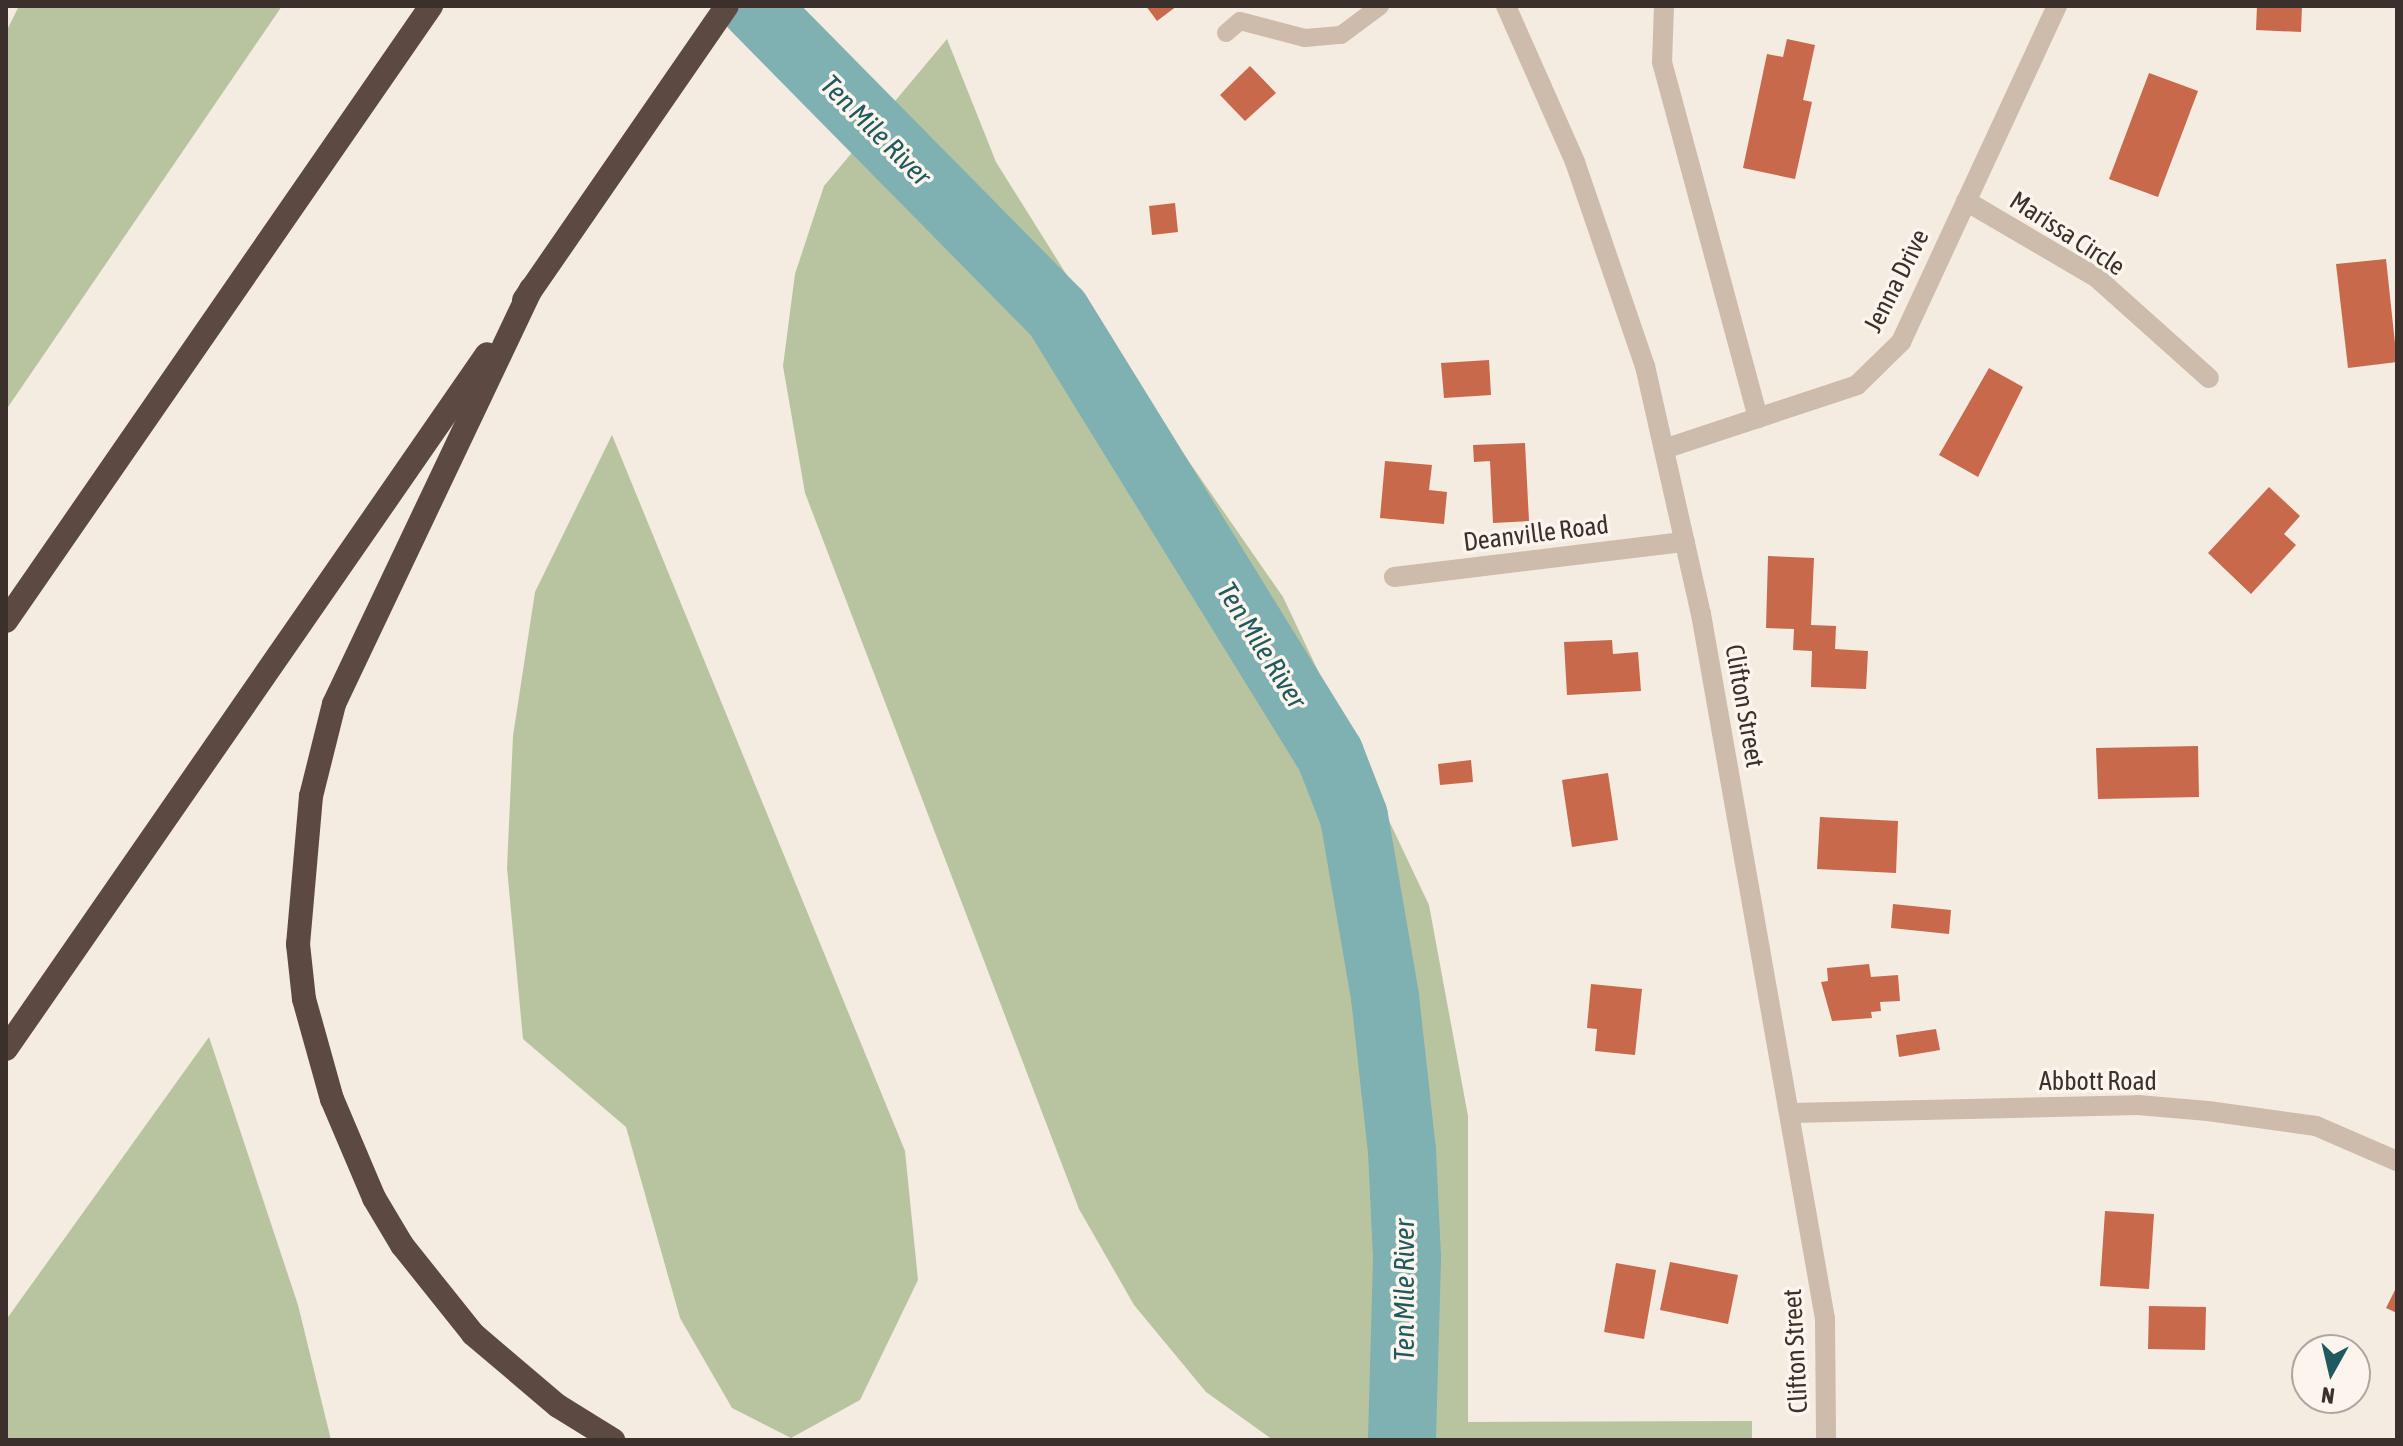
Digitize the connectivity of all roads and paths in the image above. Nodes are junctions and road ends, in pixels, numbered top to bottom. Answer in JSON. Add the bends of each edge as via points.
{"nodes":[{"id":1,"x":431,"y":6,"type":"edge"},
{"id":2,"x":727,"y":6,"type":"edge"},
{"id":3,"x":1380,"y":6,"type":"edge"},
{"id":4,"x":1506,"y":6,"type":"edge"},
{"id":5,"x":1664,"y":6,"type":"edge"},
{"id":6,"x":2057,"y":6,"type":"edge"},
{"id":7,"x":1226,"y":33,"type":"dead end"},
{"id":8,"x":1966,"y":201,"type":"junction"},
{"id":9,"x":531,"y":289,"type":"junction"},
{"id":10,"x":2209,"y":378,"type":"dead end"},
{"id":11,"x":1758,"y":418,"type":"junction"},
{"id":12,"x":1664,"y":449,"type":"junction"},
{"id":13,"x":1685,"y":542,"type":"junction"},
{"id":14,"x":1394,"y":577,"type":"dead end"},
{"id":15,"x":6,"y":621,"type":"edge"},
{"id":16,"x":6,"y":1049,"type":"edge"},
{"id":17,"x":1791,"y":1113,"type":"junction"},
{"id":18,"x":2397,"y":1161,"type":"edge"},
{"id":19,"x":613,"y":1440,"type":"edge"},
{"id":20,"x":1826,"y":1440,"type":"edge"}],
"edges":[{"from":1,"to":15,"type":"highway"},
{"from":2,"to":9,"type":"highway"},
{"from":3,"to":7,"type":"lane","via":[[1341,35],[1305,38],[1240,21]]},
{"from":4,"to":12,"type":"street","name":"Clifton Street","via":[[1575,162],[1645,366]]},
{"from":5,"to":11,"type":"street","via":[[1662,62]]},
{"from":6,"to":8,"type":"street","name":"Jenna Drive"},
{"from":8,"to":10,"type":"street","name":"Marissa Circle","via":[[2097,278]]},
{"from":8,"to":11,"type":"street","name":"Jenna Drive","via":[[1901,342],[1857,385]]},
{"from":9,"to":16,"type":"highway"},
{"from":9,"to":19,"type":"highway","via":[[334,704],[311,796],[298,944],[304,999],[332,1099],[374,1198],[402,1245],[473,1334],[558,1406]]},
{"from":11,"to":12,"type":"street","name":"Jenna Drive"},
{"from":12,"to":13,"type":"street","name":"Clifton Street"},
{"from":13,"to":14,"type":"street","name":"Deanville Road"},
{"from":13,"to":17,"type":"street","name":"Clifton Street"},
{"from":17,"to":18,"type":"street","name":"Abbott Road","via":[[2138,1105],[2316,1126]]},
{"from":17,"to":20,"type":"street","name":"Clifton Street","via":[[1825,1319]]}]}
